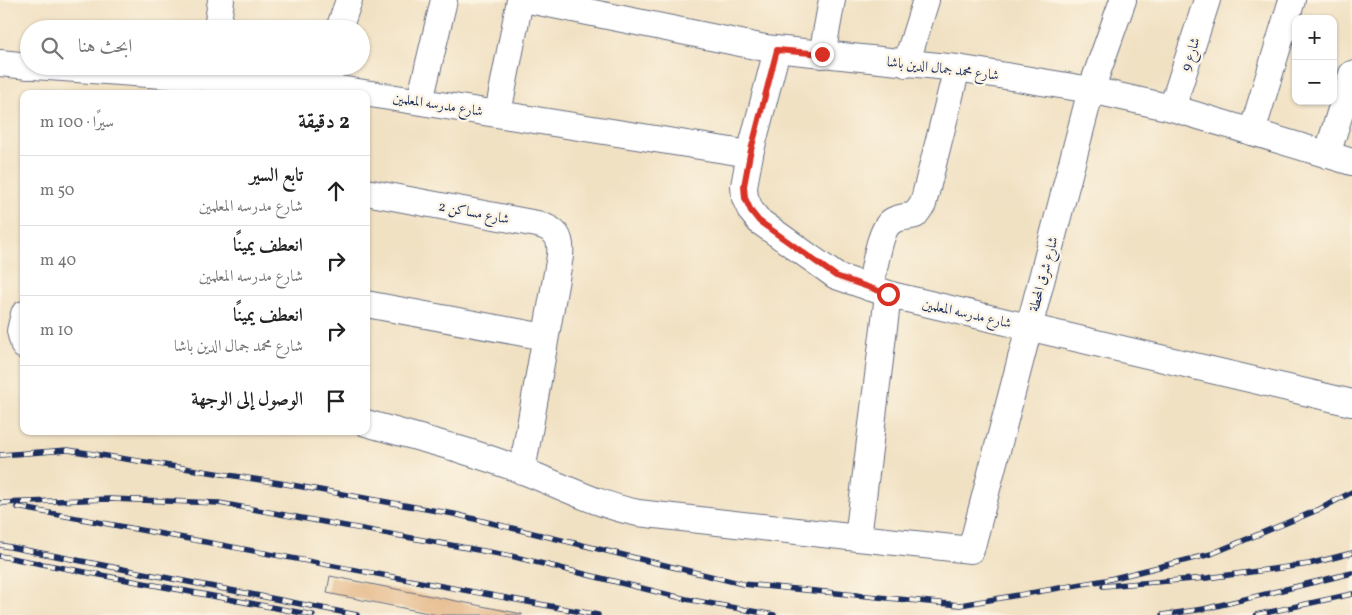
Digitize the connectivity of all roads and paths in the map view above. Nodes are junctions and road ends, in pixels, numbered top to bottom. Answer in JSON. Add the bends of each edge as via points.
{"nodes":[{"id":1,"x":221,"y":0,"type":"edge"},
{"id":2,"x":349,"y":0,"type":"edge"},
{"id":3,"x":444,"y":0,"type":"edge"},
{"id":4,"x":520,"y":0,"type":"edge"},
{"id":5,"x":528,"y":0,"type":"edge"},
{"id":6,"x":832,"y":0,"type":"edge"},
{"id":7,"x":926,"y":0,"type":"edge"},
{"id":8,"x":1123,"y":0,"type":"edge"},
{"id":9,"x":1207,"y":0,"type":"edge"},
{"id":10,"x":1292,"y":0,"type":"edge"},
{"id":11,"x":218,"y":20,"type":"edge"},
{"id":12,"x":342,"y":20,"type":"edge"},
{"id":13,"x":777,"y":50,"type":"junction"},
{"id":14,"x":822,"y":54,"type":"junction"},
{"id":15,"x":0,"y":62,"type":"edge"},
{"id":16,"x":906,"y":64,"type":"junction"},
{"id":17,"x":20,"y":65,"type":"edge"},
{"id":18,"x":957,"y":68,"type":"junction"},
{"id":19,"x":1352,"y":74,"type":"edge"},
{"id":20,"x":294,"y":75,"type":"edge"},
{"id":21,"x":323,"y":76,"type":"edge"},
{"id":22,"x":1091,"y":90,"type":"junction"},
{"id":23,"x":420,"y":101,"type":"junction"},
{"id":24,"x":1172,"y":108,"type":"junction"},
{"id":25,"x":498,"y":113,"type":"junction"},
{"id":26,"x":1252,"y":132,"type":"junction"},
{"id":27,"x":750,"y":154,"type":"junction"},
{"id":28,"x":1327,"y":155,"type":"junction"},
{"id":29,"x":1352,"y":162,"type":"edge"},
{"id":30,"x":370,"y":193,"type":"edge"},
{"id":31,"x":879,"y":291,"type":"junction"},
{"id":32,"x":370,"y":305,"type":"edge"},
{"id":33,"x":1029,"y":328,"type":"junction"},
{"id":34,"x":545,"y":337,"type":"junction"},
{"id":35,"x":1352,"y":402,"type":"edge"},
{"id":36,"x":370,"y":424,"type":"edge"},
{"id":37,"x":522,"y":471,"type":"junction"},
{"id":38,"x":858,"y":538,"type":"junction"}],
"edges":[{"from":1,"to":11,"type":"street"},
{"from":2,"to":12,"type":"street"},
{"from":3,"to":23,"type":"street"},
{"from":4,"to":25,"type":"street"},
{"from":5,"to":13,"type":"street","name":"شارع محمد جمال الدين باشا"},
{"from":6,"to":14,"type":"street"},
{"from":7,"to":16,"type":"street"},
{"from":8,"to":22,"type":"street","name":"شارع شرق المحطة"},
{"from":9,"to":24,"type":"street","name":"شارع 9"},
{"from":10,"to":26,"type":"street"},
{"from":13,"to":14,"type":"street","name":"شارع محمد جمال الدين باشا"},
{"from":13,"to":27,"type":"street","name":"شارع مدرسه المعلمين"},
{"from":14,"to":16,"type":"street","name":"شارع محمد جمال الدين باشا"},
{"from":15,"to":17,"type":"street"},
{"from":16,"to":18,"type":"street","name":"شارع محمد جمال الدين باشا"},
{"from":18,"to":22,"type":"street","name":"شارع محمد جمال الدين باشا"},
{"from":18,"to":31,"type":"street","via":[[923,204],[915,215],[888,224],[882,236]]},
{"from":19,"to":28,"type":"street"},
{"from":20,"to":21,"type":"street","name":"شارع مدرسه المعلمين"},
{"from":21,"to":23,"type":"street","name":"شارع مدرسه المعلمين"},
{"from":22,"to":24,"type":"street","name":"شارع محمد جمال الدين باشا"},
{"from":22,"to":33,"type":"street","name":"شارع شرق المحطة"},
{"from":23,"to":25,"type":"street","name":"شارع مدرسه المعلمين"},
{"from":24,"to":26,"type":"street","name":"شارع محمد جمال الدين باشا"},
{"from":25,"to":27,"type":"street","name":"شارع مدرسه المعلمين"},
{"from":26,"to":28,"type":"street","name":"شارع محمد جمال الدين باشا"},
{"from":27,"to":31,"type":"street","name":"شارع مدرسه المعلمين","via":[[745,198],[759,221],[836,276]]},
{"from":28,"to":29,"type":"street","name":"شارع محمد جمال الدين باشا"},
{"from":30,"to":34,"type":"street","name":"شارع مساكن 2","via":[[548,227],[561,245]]},
{"from":31,"to":33,"type":"street","name":"شارع مدرسه المعلمين"},
{"from":31,"to":38,"type":"street"},
{"from":32,"to":34,"type":"street"},
{"from":33,"to":35,"type":"street","name":"شارع مدرسه المعلمين"},
{"from":33,"to":38,"type":"street","name":"شارع شرق المحطة","via":[[971,550]]},
{"from":34,"to":37,"type":"street"},
{"from":36,"to":37,"type":"street"},
{"from":37,"to":38,"type":"street","via":[[601,504],[638,513]]}]}
